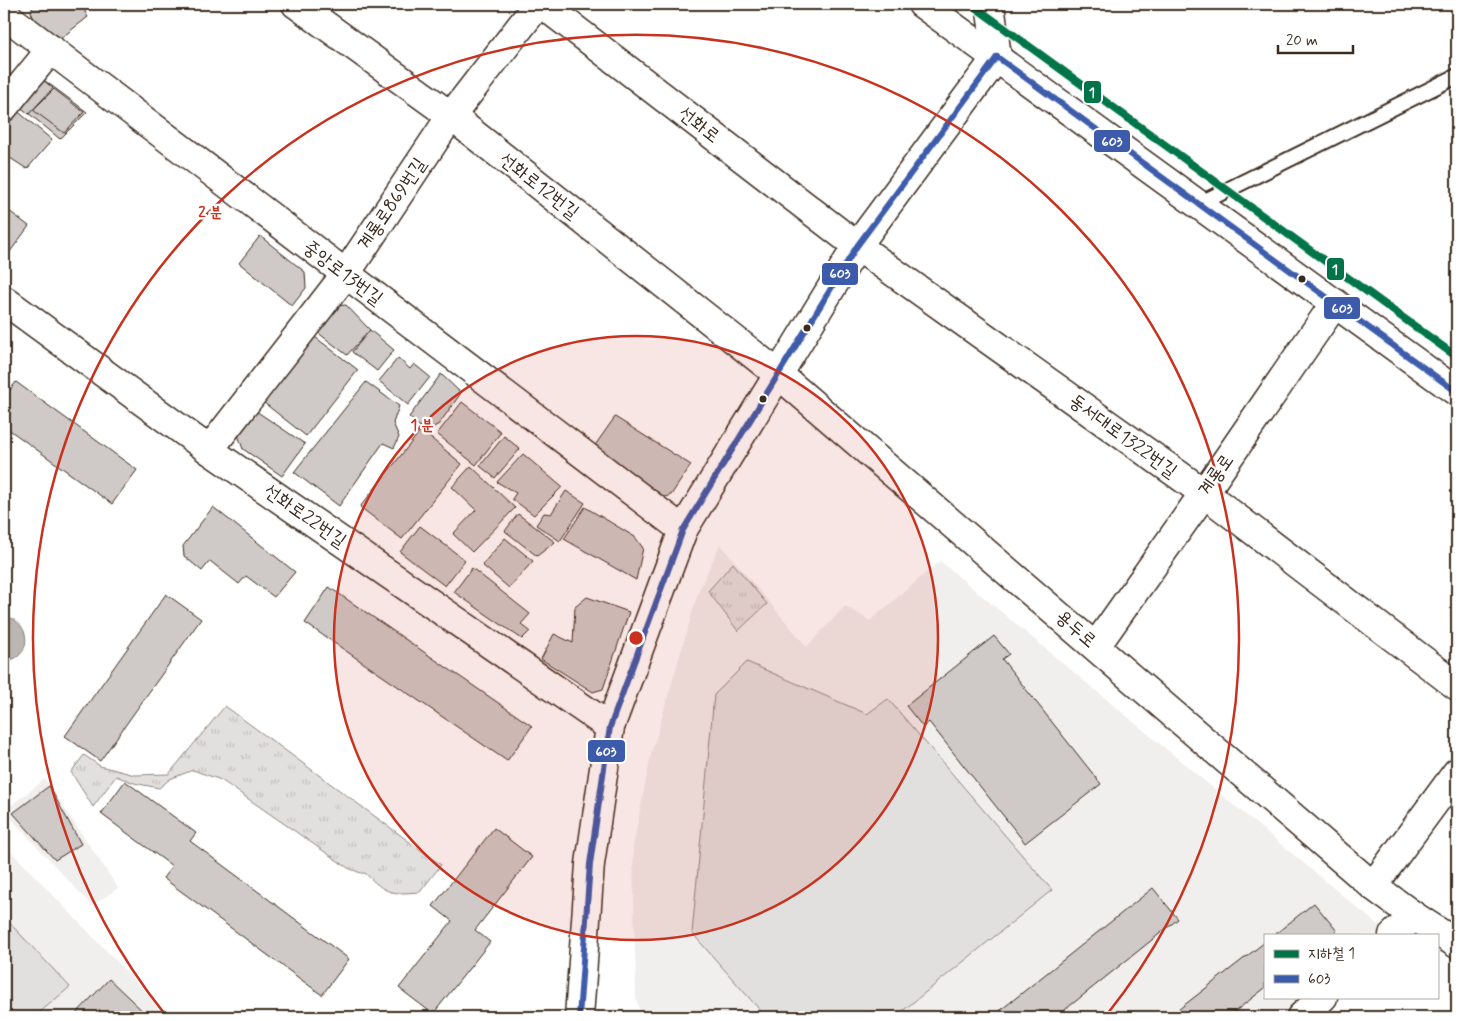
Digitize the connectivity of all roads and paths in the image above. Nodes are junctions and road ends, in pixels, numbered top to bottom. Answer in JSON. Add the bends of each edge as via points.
{"nodes":[{"id":1,"x":7,"y":4,"type":"edge"},
{"id":2,"x":540,"y":4,"type":"edge"},
{"id":3,"x":922,"y":4,"type":"edge"},
{"id":4,"x":990,"y":4,"type":"edge"},
{"id":5,"x":305,"y":6,"type":"edge"},
{"id":6,"x":4,"y":8,"type":"edge"},
{"id":7,"x":4,"y":14,"type":"edge"},
{"id":8,"x":51,"y":49,"type":"junction"},
{"id":9,"x":997,"y":57,"type":"junction"},
{"id":10,"x":1457,"y":76,"type":"edge"},
{"id":11,"x":4,"y":107,"type":"edge"},
{"id":12,"x":450,"y":116,"type":"junction"},
{"id":13,"x":1199,"y":204,"type":"junction"},
{"id":14,"x":857,"y":246,"type":"junction"},
{"id":15,"x":345,"y":275,"type":"junction"},
{"id":16,"x":4,"y":300,"type":"edge"},
{"id":17,"x":1334,"y":303,"type":"junction"},
{"id":18,"x":778,"y":374,"type":"junction"},
{"id":19,"x":1457,"y":392,"type":"edge"},
{"id":20,"x":209,"y":450,"type":"junction"},
{"id":21,"x":1204,"y":493,"type":"junction"},
{"id":22,"x":683,"y":530,"type":"junction"},
{"id":23,"x":1096,"y":646,"type":"junction"},
{"id":24,"x":1457,"y":686,"type":"edge"},
{"id":25,"x":610,"y":727,"type":"junction"},
{"id":26,"x":1457,"y":772,"type":"edge"},
{"id":27,"x":1373,"y":886,"type":"junction"},
{"id":28,"x":1414,"y":916,"type":"junction"},
{"id":29,"x":1394,"y":934,"type":"edge"},
{"id":30,"x":1457,"y":944,"type":"edge"},
{"id":31,"x":1323,"y":998,"type":"edge"},
{"id":32,"x":579,"y":1017,"type":"edge"},
{"id":33,"x":1301,"y":1017,"type":"edge"}],
"edges":[{"from":1,"to":6,"type":"street"},
{"from":2,"to":12,"type":"street","name":"계룡로869번길"},
{"from":2,"to":14,"type":"street","name":"선화로"},
{"from":3,"to":9,"type":"street"},
{"from":4,"to":9,"type":"street"},
{"from":5,"to":12,"type":"street","name":"선화로12번길"},
{"from":7,"to":8,"type":"street","name":"중앙로13번길"},
{"from":8,"to":11,"type":"street"},
{"from":8,"to":15,"type":"street","name":"중앙로13번길"},
{"from":9,"to":13,"type":"street"},
{"from":9,"to":14,"type":"street"},
{"from":10,"to":13,"type":"lane"},
{"from":12,"to":15,"type":"street","name":"계룡로869번길"},
{"from":12,"to":18,"type":"street","name":"선화로12번길"},
{"from":13,"to":17,"type":"street"},
{"from":14,"to":18,"type":"street"},
{"from":14,"to":21,"type":"street","name":"동서대로1322번길"},
{"from":15,"to":20,"type":"street","name":"계룡로869번길"},
{"from":15,"to":22,"type":"street","name":"중앙로13번길"},
{"from":16,"to":20,"type":"street","name":"선화로22번길"},
{"from":17,"to":19,"type":"street"},
{"from":17,"to":21,"type":"street","name":"계룡로"},
{"from":18,"to":22,"type":"street"},
{"from":18,"to":23,"type":"street","name":"용두로"},
{"from":20,"to":25,"type":"street","name":"선화로22번길"},
{"from":21,"to":23,"type":"street","name":"계룡로"},
{"from":21,"to":24,"type":"street","name":"동서대로1322번길"},
{"from":22,"to":25,"type":"street"},
{"from":23,"to":27,"type":"street","name":"용두로"},
{"from":25,"to":32,"type":"street","via":[[590,864]]},
{"from":26,"to":27,"type":"street"},
{"from":27,"to":28,"type":"street","name":"용두로"},
{"from":28,"to":29,"type":"street"},
{"from":28,"to":30,"type":"street","name":"용두로"},
{"from":31,"to":33,"type":"street"}]}
